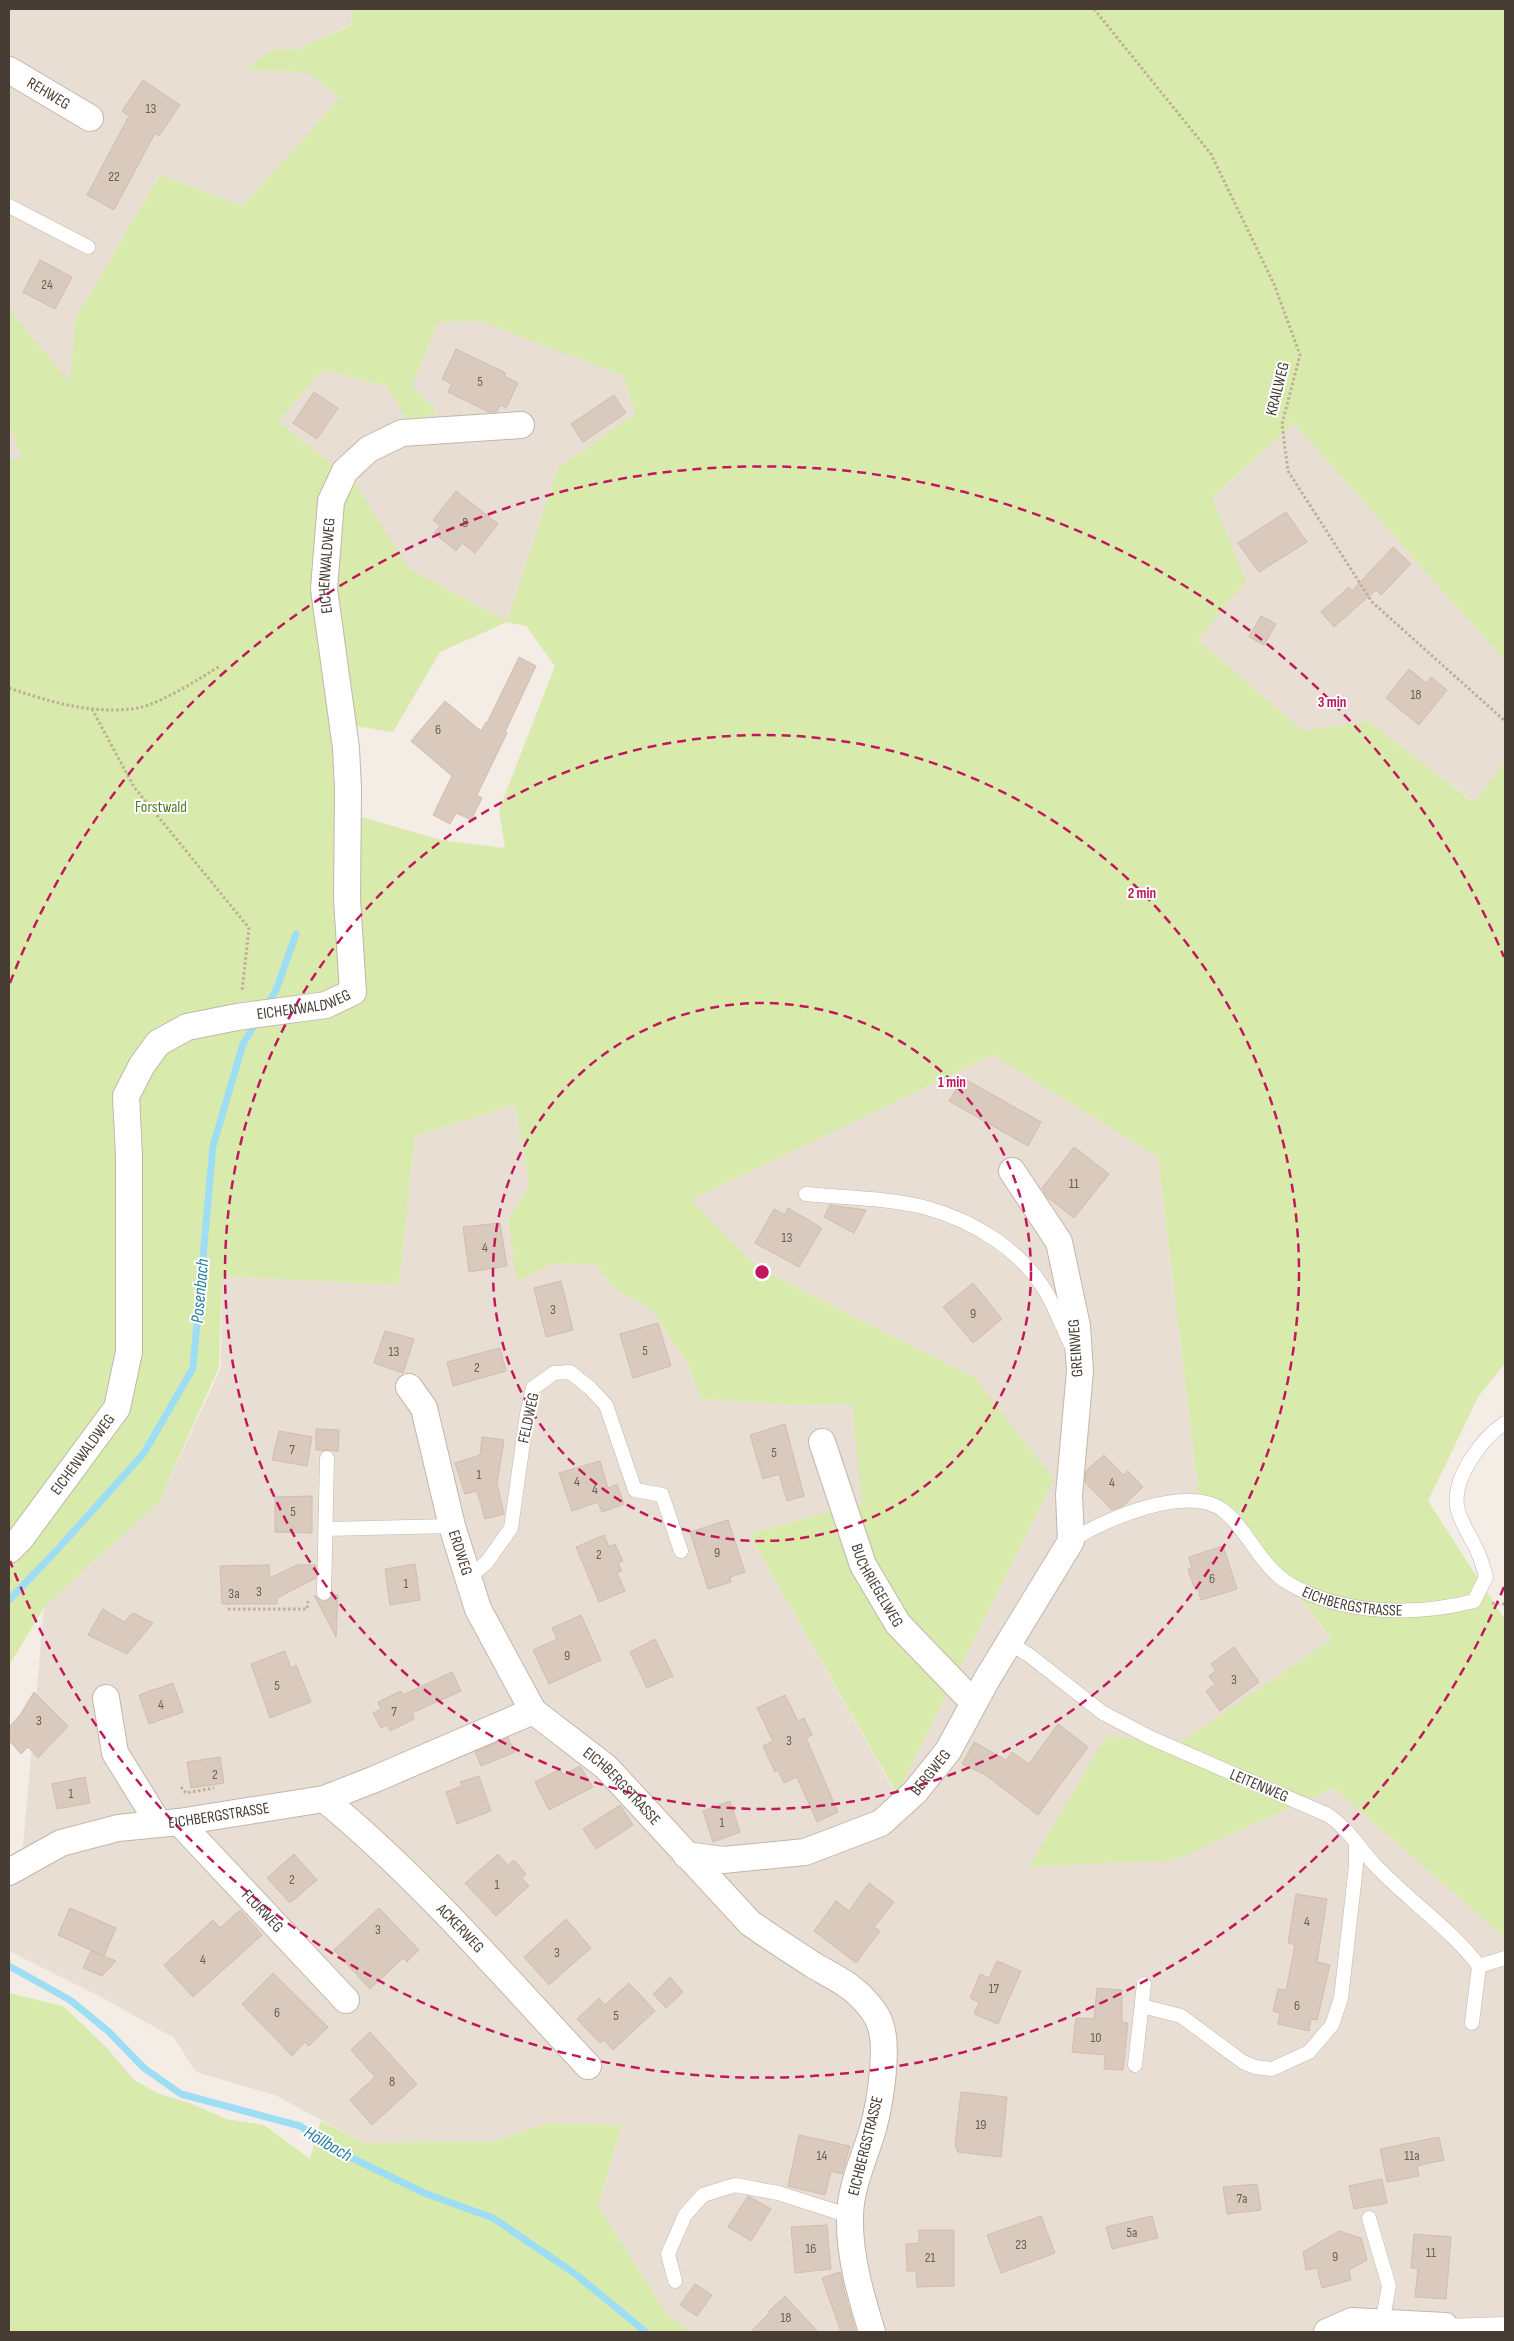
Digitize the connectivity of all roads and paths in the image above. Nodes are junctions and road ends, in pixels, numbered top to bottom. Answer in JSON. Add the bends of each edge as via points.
{"nodes":[{"id":1,"x":1094,"y":9,"type":"edge"},
{"id":2,"x":9,"y":70,"type":"edge"},
{"id":3,"x":90,"y":118,"type":"dead end"},
{"id":4,"x":9,"y":206,"type":"edge"},
{"id":5,"x":88,"y":246,"type":"dead end"},
{"id":6,"x":521,"y":425,"type":"dead end"},
{"id":7,"x":220,"y":666,"type":"dead end"},
{"id":8,"x":9,"y":688,"type":"edge"},
{"id":9,"x":92,"y":709,"type":"junction"},
{"id":10,"x":1505,"y":721,"type":"edge"},
{"id":11,"x":246,"y":1015,"type":"junction"},
{"id":12,"x":1012,"y":1171,"type":"dead end"},
{"id":13,"x":806,"y":1194,"type":"dead end"},
{"id":14,"x":1080,"y":1363,"type":"junction"},
{"id":15,"x":409,"y":1387,"type":"dead end"},
{"id":16,"x":1505,"y":1423,"type":"edge"},
{"id":17,"x":822,"y":1442,"type":"dead end"},
{"id":18,"x":327,"y":1458,"type":"dead end"},
{"id":19,"x":452,"y":1526,"type":"junction"},
{"id":20,"x":326,"y":1529,"type":"junction"},
{"id":21,"x":1072,"y":1540,"type":"junction"},
{"id":22,"x":9,"y":1550,"type":"edge"},
{"id":23,"x":681,"y":1551,"type":"dead end"},
{"id":24,"x":468,"y":1577,"type":"junction"},
{"id":25,"x":324,"y":1593,"type":"dead end"},
{"id":26,"x":228,"y":1609,"type":"dead end"},
{"id":27,"x":307,"y":1609,"type":"dead end"},
{"id":28,"x":1009,"y":1643,"type":"junction"},
{"id":29,"x":106,"y":1698,"type":"dead end"},
{"id":30,"x":974,"y":1703,"type":"junction"},
{"id":31,"x":533,"y":1710,"type":"junction"},
{"id":32,"x":182,"y":1787,"type":"dead end"},
{"id":33,"x":214,"y":1788,"type":"dead end"},
{"id":34,"x":324,"y":1799,"type":"junction"},
{"id":35,"x":169,"y":1823,"type":"junction"},
{"id":36,"x":1356,"y":1843,"type":"junction"},
{"id":37,"x":686,"y":1855,"type":"junction"},
{"id":38,"x":9,"y":1872,"type":"edge"},
{"id":39,"x":1505,"y":1958,"type":"edge"},
{"id":40,"x":1480,"y":1966,"type":"junction"},
{"id":41,"x":1144,"y":1984,"type":"dead end"},
{"id":42,"x":346,"y":2000,"type":"dead end"},
{"id":43,"x":1142,"y":2006,"type":"junction"},
{"id":44,"x":1472,"y":2023,"type":"dead end"},
{"id":45,"x":1135,"y":2065,"type":"dead end"},
{"id":46,"x":588,"y":2066,"type":"dead end"},
{"id":47,"x":850,"y":2216,"type":"junction"},
{"id":48,"x":1369,"y":2218,"type":"dead end"},
{"id":49,"x":675,"y":2281,"type":"dead end"},
{"id":50,"x":1382,"y":2323,"type":"junction"},
{"id":51,"x":1505,"y":2324,"type":"edge"},
{"id":52,"x":1447,"y":2329,"type":"edge"},
{"id":53,"x":872,"y":2332,"type":"edge"},
{"id":54,"x":1327,"y":2332,"type":"edge"}],
"edges":[{"from":1,"to":10,"type":"path","name":"KRAILWEG","via":[[1211,154],[1274,284],[1300,355],[1282,424],[1288,471],[1372,602]]},
{"from":2,"to":3,"type":"street","name":"REHWEG"},
{"from":4,"to":5,"type":"lane"},
{"from":6,"to":11,"type":"street","name":"EICHENWALDWEG","via":[[402,433],[370,449],[345,471],[331,501],[324,589],[346,748],[346,899],[353,992],[326,1004]]},
{"from":7,"to":9,"type":"path","via":[[185,688],[138,708]]},
{"from":8,"to":9,"type":"path","via":[[58,704]]},
{"from":9,"to":11,"type":"path","via":[[134,787],[249,928]]},
{"from":11,"to":22,"type":"street","name":"EICHENWALDWEG","via":[[187,1027],[158,1043],[126,1096],[130,1156],[129,1352],[117,1408]]},
{"from":12,"to":14,"type":"street","name":"GREINWEG","via":[[1059,1242],[1077,1326]]},
{"from":13,"to":14,"type":"lane","via":[[927,1208],[995,1239],[1023,1262],[1046,1292]]},
{"from":14,"to":21,"type":"street","name":"GREINWEG","via":[[1068,1495]]},
{"from":15,"to":19,"type":"street","name":"ERDWEG","via":[[424,1408]]},
{"from":16,"to":21,"type":"lane","name":"EICHBERGSTRASSE","via":[[1492,1431],[1472,1457],[1458,1487],[1457,1506],[1462,1523],[1479,1554],[1486,1577],[1474,1601],[1452,1607],[1376,1609],[1314,1596],[1270,1570],[1225,1512],[1211,1504],[1187,1500],[1129,1513],[1091,1528]]},
{"from":17,"to":30,"type":"street","name":"BUCHRIEGELWEG","via":[[868,1574],[898,1624]]},
{"from":18,"to":20,"type":"lane"},
{"from":19,"to":20,"type":"lane"},
{"from":19,"to":24,"type":"street","name":"ERDWEG"},
{"from":20,"to":25,"type":"lane"},
{"from":21,"to":28,"type":"street","name":"BERGWEG"},
{"from":23,"to":24,"type":"lane","name":"FELDWEG","via":[[662,1495],[635,1490],[606,1405],[570,1372],[554,1373],[533,1388],[511,1528],[487,1562]]},
{"from":24,"to":31,"type":"street","name":"ERDWEG","via":[[478,1609]]},
{"from":26,"to":27,"type":"path"},
{"from":28,"to":30,"type":"street","name":"BERGWEG"},
{"from":28,"to":36,"type":"lane","name":"LEITENWEG","via":[[1103,1713],[1151,1738],[1328,1815],[1342,1824]]},
{"from":29,"to":35,"type":"street","name":"FLURWEG","via":[[115,1753]]},
{"from":30,"to":37,"type":"street","name":"BERGWEG","via":[[948,1751],[915,1792],[881,1823],[805,1852],[723,1860]]},
{"from":31,"to":34,"type":"street","name":"EICHBERGSTRASSE"},
{"from":31,"to":37,"type":"street","name":"EICHBERGSTRASSE","via":[[606,1766]]},
{"from":32,"to":33,"type":"path","via":[[186,1793]]},
{"from":34,"to":35,"type":"street","name":"EICHBERGSTRASSE"},
{"from":34,"to":46,"type":"street","name":"ACKERWEG","via":[[380,1847],[458,1925]]},
{"from":35,"to":38,"type":"street","name":"EICHBERGSTRASSE","via":[[118,1828],[61,1843]]},
{"from":35,"to":42,"type":"street","name":"FLURWEG"},
{"from":36,"to":40,"type":"lane","name":"LEITENWEG","via":[[1402,1892],[1465,1947]]},
{"from":36,"to":43,"type":"lane","via":[[1341,1998],[1332,2025],[1310,2052],[1272,2069],[1256,2068],[1181,2016]]},
{"from":37,"to":47,"type":"street","name":"EICHBERGSTRASSE","via":[[750,1922],[855,1990],[880,2024],[884,2044],[874,2126],[855,2186]]},
{"from":39,"to":40,"type":"lane"},
{"from":40,"to":44,"type":"lane"},
{"from":41,"to":43,"type":"lane"},
{"from":43,"to":45,"type":"lane"},
{"from":47,"to":49,"type":"lane","via":[[778,2193],[735,2185],[703,2195],[685,2215],[668,2254]]},
{"from":47,"to":53,"type":"street","name":"EICHBERGSTRASSE","via":[[853,2253]]},
{"from":48,"to":50,"type":"lane","via":[[1389,2286]]},
{"from":50,"to":52,"type":"street"},
{"from":50,"to":54,"type":"street","via":[[1352,2321]]},
{"from":51,"to":52,"type":"lane"}]}
